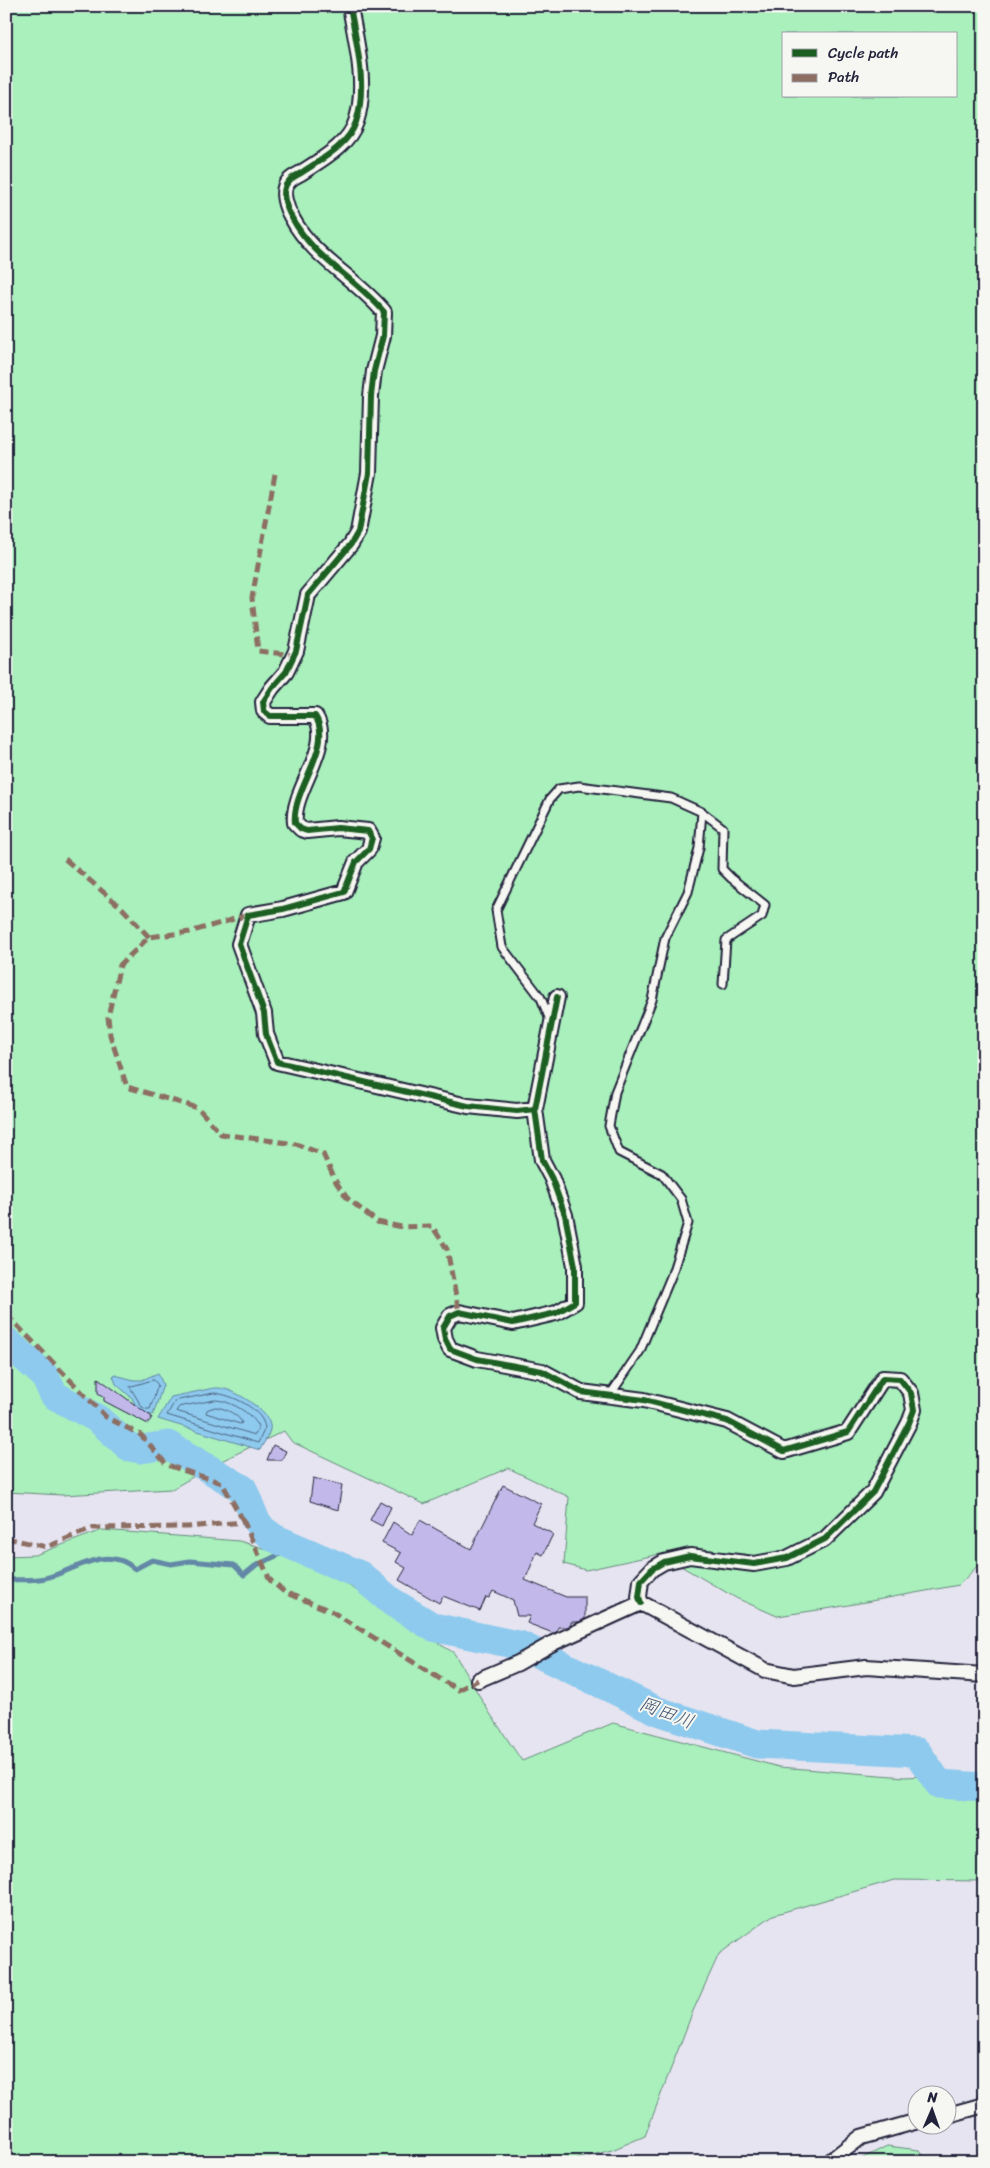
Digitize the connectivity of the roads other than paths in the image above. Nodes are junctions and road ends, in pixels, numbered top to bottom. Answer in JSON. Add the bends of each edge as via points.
{"nodes":[{"id":1,"x":350,"y":6,"type":"edge"},
{"id":2,"x":702,"y":812,"type":"junction"},
{"id":3,"x":723,"y":984,"type":"dead end"},
{"id":4,"x":557,"y":997,"type":"dead end"},
{"id":5,"x":552,"y":1025,"type":"junction"},
{"id":6,"x":535,"y":1109,"type":"junction"},
{"id":7,"x":609,"y":1396,"type":"junction"},
{"id":8,"x":641,"y":1603,"type":"junction"},
{"id":9,"x":984,"y":1675,"type":"edge"},
{"id":10,"x":478,"y":1680,"type":"dead end"},
{"id":11,"x":984,"y":2092,"type":"edge"},
{"id":12,"x":982,"y":2106,"type":"edge"},
{"id":13,"x":958,"y":2112,"type":"edge"},
{"id":14,"x":908,"y":2125,"type":"edge"},
{"id":15,"x":829,"y":2162,"type":"edge"}],
"edges":[{"from":1,"to":6,"type":"street","via":[[360,68],[361,89],[356,123],[336,148],[288,182],[284,192],[291,217],[307,240],[326,261],[374,299],[384,312],[383,336],[371,396],[369,473],[358,532],[352,544],[308,595],[296,651],[286,672],[263,702],[264,711],[270,716],[315,716],[320,722],[315,760],[295,808],[295,823],[307,831],[359,829],[368,831],[372,838],[369,849],[356,862],[344,892],[283,909],[248,914],[239,944],[264,1013],[266,1034],[277,1062],[468,1106],[517,1111]]},
{"from":2,"to":3,"type":"lane","via":[[722,828],[722,869],[764,905],[762,916],[726,940]]},
{"from":2,"to":5,"type":"lane","via":[[671,798],[580,786],[559,789],[550,799],[496,910],[502,947],[542,998]]},
{"from":2,"to":7,"type":"lane","via":[[699,848],[688,892],[665,938],[652,1000],[615,1092],[609,1126],[618,1152],[662,1174],[681,1199],[688,1223],[672,1274],[640,1351]]},
{"from":4,"to":5,"type":"street"},
{"from":5,"to":6,"type":"street"},
{"from":6,"to":7,"type":"street","via":[[542,1160],[565,1215],[575,1266],[575,1302],[556,1314],[513,1323],[458,1312],[450,1316],[443,1328],[445,1339],[450,1349],[477,1359],[542,1371],[582,1392]]},
{"from":7,"to":8,"type":"street","via":[[644,1400],[727,1421],[784,1451],[848,1432],[883,1378],[900,1379],[911,1393],[914,1410],[873,1492],[825,1539],[787,1558],[754,1564],[690,1556],[664,1562],[652,1568],[641,1581]]},
{"from":8,"to":9,"type":"street","via":[[765,1670],[794,1676],[866,1667]]},
{"from":8,"to":10,"type":"street"},
{"from":11,"to":12,"type":"lane"},
{"from":12,"to":13,"type":"street"},
{"from":14,"to":15,"type":"street","via":[[861,2137]]}]}
